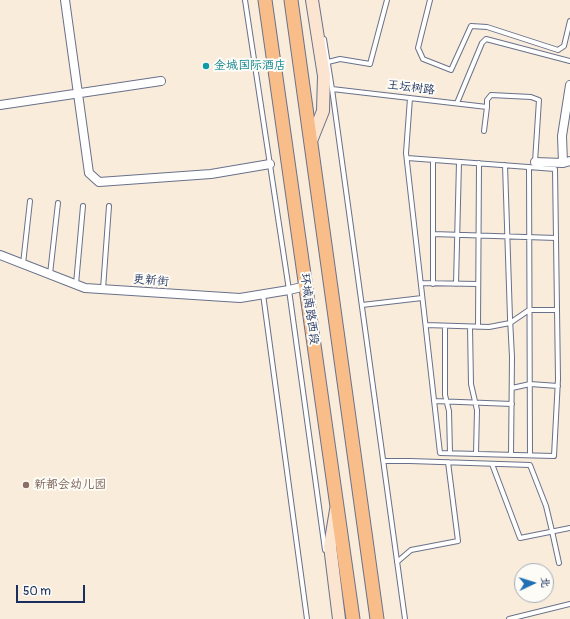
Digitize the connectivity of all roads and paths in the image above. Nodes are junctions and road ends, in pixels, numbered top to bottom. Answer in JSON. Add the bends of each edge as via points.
{"nodes":[{"id":1,"x":65,"y":0,"type":"edge"},
{"id":2,"x":245,"y":0,"type":"edge"},
{"id":3,"x":265,"y":0,"type":"edge"},
{"id":4,"x":291,"y":0,"type":"edge"},
{"id":5,"x":312,"y":0,"type":"edge"},
{"id":6,"x":387,"y":0,"type":"edge"},
{"id":7,"x":430,"y":0,"type":"edge"},
{"id":8,"x":570,"y":21,"type":"edge"},
{"id":9,"x":323,"y":31,"type":"dead end"},
{"id":10,"x":570,"y":61,"type":"edge"},
{"id":11,"x":328,"y":62,"type":"junction"},
{"id":12,"x":161,"y":81,"type":"dead end"},
{"id":13,"x":570,"y":84,"type":"edge"},
{"id":14,"x":332,"y":89,"type":"junction"},
{"id":15,"x":78,"y":93,"type":"junction"},
{"id":16,"x":410,"y":98,"type":"junction"},
{"id":17,"x":457,"y":104,"type":"junction"},
{"id":18,"x":0,"y":105,"type":"edge"},
{"id":19,"x":487,"y":107,"type":"junction"},
{"id":20,"x":484,"y":131,"type":"dead end"},
{"id":21,"x":310,"y":141,"type":"junction"},
{"id":22,"x":406,"y":158,"type":"junction"},
{"id":23,"x":433,"y":160,"type":"junction"},
{"id":24,"x":459,"y":162,"type":"junction"},
{"id":25,"x":566,"y":162,"type":"edge"},
{"id":26,"x":479,"y":163,"type":"junction"},
{"id":27,"x":270,"y":164,"type":"junction"},
{"id":28,"x":505,"y":165,"type":"junction"},
{"id":29,"x":532,"y":165,"type":"junction"},
{"id":30,"x":30,"y":201,"type":"dead end"},
{"id":31,"x":58,"y":203,"type":"dead end"},
{"id":32,"x":83,"y":206,"type":"dead end"},
{"id":33,"x":109,"y":206,"type":"dead end"},
{"id":34,"x":433,"y":234,"type":"junction"},
{"id":35,"x":457,"y":235,"type":"junction"},
{"id":36,"x":479,"y":235,"type":"junction"},
{"id":37,"x":507,"y":236,"type":"junction"},
{"id":38,"x":529,"y":237,"type":"junction"},
{"id":39,"x":556,"y":238,"type":"junction"},
{"id":40,"x":0,"y":255,"type":"edge"},
{"id":41,"x":23,"y":264,"type":"junction"},
{"id":42,"x":50,"y":274,"type":"junction"},
{"id":43,"x":421,"y":283,"type":"junction"},
{"id":44,"x":433,"y":284,"type":"junction"},
{"id":45,"x":456,"y":284,"type":"junction"},
{"id":46,"x":478,"y":284,"type":"junction"},
{"id":47,"x":76,"y":285,"type":"junction"},
{"id":48,"x":306,"y":286,"type":"junction"},
{"id":49,"x":103,"y":290,"type":"junction"},
{"id":50,"x":289,"y":290,"type":"junction"},
{"id":51,"x":263,"y":294,"type":"junction"},
{"id":52,"x":422,"y":298,"type":"junction"},
{"id":53,"x":362,"y":305,"type":"junction"},
{"id":54,"x":529,"y":310,"type":"junction"},
{"id":55,"x":557,"y":310,"type":"junction"},
{"id":56,"x":510,"y":323,"type":"junction"},
{"id":57,"x":426,"y":325,"type":"junction"},
{"id":58,"x":445,"y":326,"type":"junction"},
{"id":59,"x":470,"y":327,"type":"junction"},
{"id":60,"x":478,"y":327,"type":"junction"},
{"id":61,"x":530,"y":384,"type":"junction"},
{"id":62,"x":558,"y":386,"type":"junction"},
{"id":63,"x":512,"y":388,"type":"junction"},
{"id":64,"x":434,"y":401,"type":"junction"},
{"id":65,"x":446,"y":401,"type":"junction"},
{"id":66,"x":475,"y":403,"type":"junction"},
{"id":67,"x":512,"y":404,"type":"junction"},
{"id":68,"x":450,"y":453,"type":"junction"},
{"id":69,"x":476,"y":454,"type":"junction"},
{"id":70,"x":511,"y":455,"type":"junction"},
{"id":71,"x":530,"y":455,"type":"junction"},
{"id":72,"x":384,"y":461,"type":"junction"},
{"id":73,"x":448,"y":462,"type":"junction"},
{"id":74,"x":492,"y":464,"type":"junction"},
{"id":75,"x":337,"y":507,"type":"junction"},
{"id":76,"x":570,"y":528,"type":"edge"},
{"id":77,"x":552,"y":531,"type":"junction"},
{"id":78,"x":326,"y":556,"type":"dead end"},
{"id":79,"x":397,"y":562,"type":"junction"},
{"id":80,"x":559,"y":563,"type":"dead end"},
{"id":81,"x":570,"y":604,"type":"edge"},
{"id":82,"x":336,"y":615,"type":"edge"},
{"id":83,"x":307,"y":619,"type":"edge"},
{"id":84,"x":334,"y":619,"type":"edge"},
{"id":85,"x":353,"y":619,"type":"edge"},
{"id":86,"x":377,"y":619,"type":"edge"},
{"id":87,"x":405,"y":619,"type":"edge"},
{"id":88,"x":509,"y":619,"type":"edge"}],
"edges":[{"from":1,"to":15,"type":"street"},
{"from":2,"to":27,"type":"lane"},
{"from":3,"to":48,"type":"main road","name":"环城南路西段"},
{"from":4,"to":21,"type":"main road","name":"环城南路西段"},
{"from":5,"to":21,"type":"main road","via":[[324,76],[323,111]]},
{"from":6,"to":11,"type":"lane","via":[[370,64],[340,59]]},
{"from":7,"to":8,"type":"lane","via":[[418,48],[424,60],[452,70],[471,26],[487,27],[558,50],[564,46]]},
{"from":9,"to":11,"type":"lane"},
{"from":10,"to":17,"type":"lane","via":[[486,39]]},
{"from":11,"to":14,"type":"lane"},
{"from":12,"to":15,"type":"street"},
{"from":13,"to":25,"type":"street","via":[[562,136]]},
{"from":14,"to":16,"type":"lane","name":"王坛树路"},
{"from":14,"to":53,"type":"lane"},
{"from":15,"to":18,"type":"street"},
{"from":15,"to":27,"type":"street","via":[[89,173],[99,182],[211,174]]},
{"from":16,"to":17,"type":"lane","name":"王坛树路"},
{"from":16,"to":22,"type":"lane"},
{"from":17,"to":19,"type":"lane","name":"王坛树路"},
{"from":19,"to":20,"type":"lane"},
{"from":19,"to":29,"type":"lane","via":[[487,100],[491,95],[531,97],[539,100]]},
{"from":21,"to":86,"type":"main road","name":"环城南路西段"},
{"from":22,"to":23,"type":"lane"},
{"from":22,"to":43,"type":"lane"},
{"from":23,"to":24,"type":"lane"},
{"from":23,"to":34,"type":"lane"},
{"from":24,"to":26,"type":"lane"},
{"from":24,"to":35,"type":"lane"},
{"from":25,"to":29,"type":"street"},
{"from":26,"to":28,"type":"lane"},
{"from":26,"to":36,"type":"lane"},
{"from":27,"to":50,"type":"lane"},
{"from":28,"to":29,"type":"lane"},
{"from":28,"to":37,"type":"lane"},
{"from":29,"to":38,"type":"lane"},
{"from":29,"to":39,"type":"lane","via":[[554,169]]},
{"from":30,"to":41,"type":"lane"},
{"from":31,"to":42,"type":"lane"},
{"from":32,"to":47,"type":"lane"},
{"from":33,"to":49,"type":"lane"},
{"from":34,"to":35,"type":"lane"},
{"from":34,"to":44,"type":"lane"},
{"from":35,"to":36,"type":"lane"},
{"from":35,"to":45,"type":"lane"},
{"from":36,"to":37,"type":"lane"},
{"from":36,"to":46,"type":"lane"},
{"from":37,"to":38,"type":"lane"},
{"from":37,"to":56,"type":"lane"},
{"from":38,"to":39,"type":"lane"},
{"from":38,"to":54,"type":"lane"},
{"from":39,"to":55,"type":"lane"},
{"from":40,"to":41,"type":"street","name":"更新街"},
{"from":41,"to":42,"type":"street","name":"更新街"},
{"from":42,"to":47,"type":"street","name":"更新街"},
{"from":43,"to":44,"type":"lane"},
{"from":43,"to":52,"type":"lane"},
{"from":44,"to":45,"type":"lane"},
{"from":45,"to":46,"type":"lane"},
{"from":46,"to":60,"type":"lane"},
{"from":47,"to":49,"type":"street","name":"更新街"},
{"from":48,"to":50,"type":"street","name":"更新街"},
{"from":48,"to":75,"type":"main road","name":"环城南路西段"},
{"from":49,"to":51,"type":"street","name":"更新街","via":[[240,298]]},
{"from":50,"to":51,"type":"street","name":"更新街"},
{"from":50,"to":78,"type":"lane"},
{"from":51,"to":83,"type":"lane"},
{"from":52,"to":53,"type":"lane"},
{"from":52,"to":57,"type":"lane"},
{"from":53,"to":72,"type":"lane"},
{"from":54,"to":55,"type":"lane"},
{"from":54,"to":56,"type":"lane"},
{"from":54,"to":61,"type":"lane"},
{"from":55,"to":62,"type":"lane"},
{"from":56,"to":60,"type":"lane"},
{"from":56,"to":63,"type":"lane"},
{"from":57,"to":58,"type":"lane"},
{"from":57,"to":64,"type":"lane"},
{"from":58,"to":59,"type":"lane"},
{"from":58,"to":65,"type":"lane"},
{"from":59,"to":60,"type":"lane"},
{"from":59,"to":66,"type":"lane","via":[[471,384]]},
{"from":61,"to":62,"type":"lane"},
{"from":61,"to":63,"type":"lane"},
{"from":61,"to":71,"type":"lane"},
{"from":62,"to":71,"type":"lane","via":[[554,456]]},
{"from":63,"to":67,"type":"lane"},
{"from":64,"to":65,"type":"lane"},
{"from":64,"to":68,"type":"lane","via":[[440,453]]},
{"from":65,"to":66,"type":"lane"},
{"from":65,"to":68,"type":"lane","via":[[449,411]]},
{"from":66,"to":67,"type":"lane"},
{"from":66,"to":69,"type":"lane"},
{"from":67,"to":70,"type":"lane"},
{"from":68,"to":69,"type":"lane"},
{"from":69,"to":70,"type":"lane"},
{"from":70,"to":71,"type":"lane"},
{"from":72,"to":73,"type":"lane"},
{"from":72,"to":79,"type":"lane"},
{"from":73,"to":74,"type":"lane"},
{"from":73,"to":79,"type":"lane","via":[[458,541],[411,550]]},
{"from":74,"to":77,"type":"lane","via":[[530,465],[546,506]]},
{"from":74,"to":77,"type":"lane","via":[[520,538]]},
{"from":75,"to":82,"type":"main road","via":[[330,546]]},
{"from":75,"to":85,"type":"main road","name":"环城南路西段"},
{"from":76,"to":77,"type":"lane"},
{"from":77,"to":80,"type":"lane"},
{"from":79,"to":87,"type":"lane"},
{"from":81,"to":88,"type":"lane"},
{"from":82,"to":84,"type":"lane"}]}
